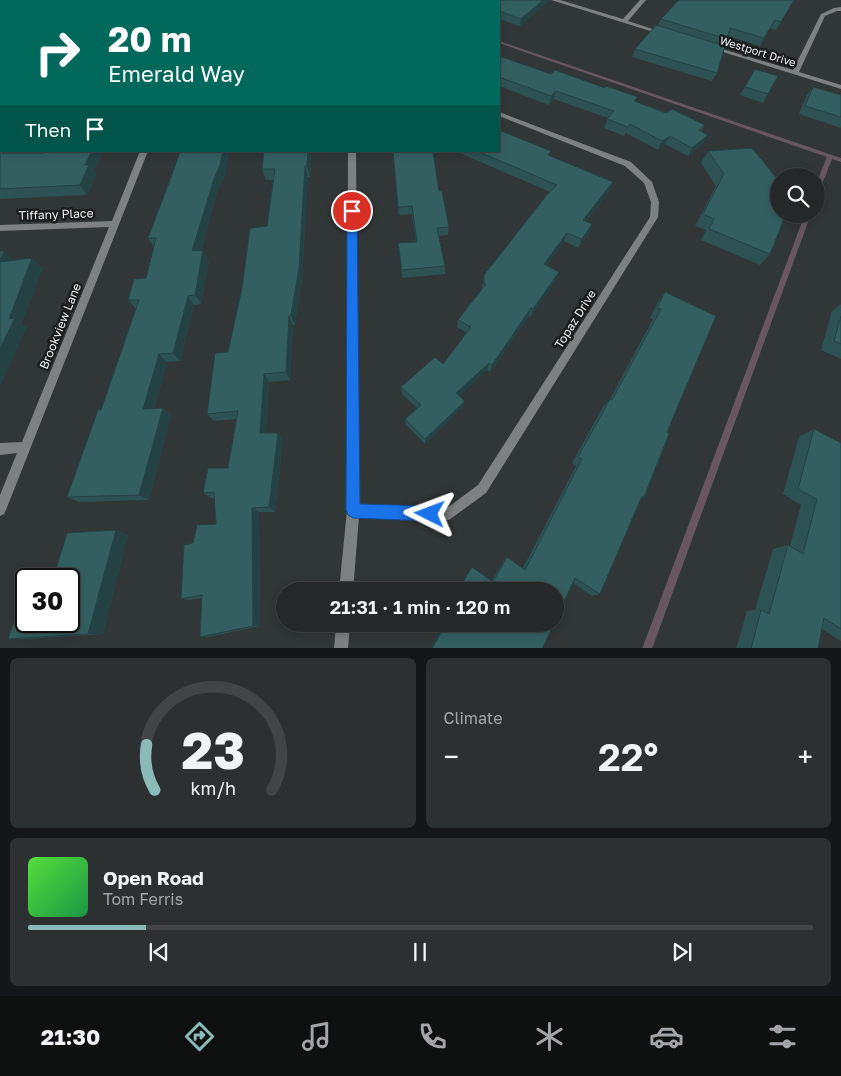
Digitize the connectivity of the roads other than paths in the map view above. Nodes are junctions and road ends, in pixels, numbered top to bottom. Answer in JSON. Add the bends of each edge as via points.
{"nodes":[{"id":1,"x":554,"y":0,"type":"edge"},
{"id":2,"x":643,"y":0,"type":"edge"},
{"id":3,"x":841,"y":9,"type":"edge"},
{"id":4,"x":624,"y":21,"type":"junction"},
{"id":5,"x":672,"y":36,"type":"edge"},
{"id":6,"x":700,"y":44,"type":"edge"},
{"id":7,"x":795,"y":73,"type":"junction"},
{"id":8,"x":841,"y":87,"type":"edge"},
{"id":9,"x":500,"y":114,"type":"edge"},
{"id":10,"x":144,"y":152,"type":"edge"},
{"id":11,"x":352,"y":152,"type":"edge"},
{"id":12,"x":114,"y":224,"type":"junction"},
{"id":13,"x":0,"y":228,"type":"edge"},
{"id":14,"x":25,"y":447,"type":"junction"},
{"id":15,"x":0,"y":449,"type":"edge"},
{"id":16,"x":0,"y":510,"type":"edge"},
{"id":17,"x":353,"y":510,"type":"junction"},
{"id":18,"x":347,"y":582,"type":"edge"},
{"id":19,"x":342,"y":632,"type":"edge"},
{"id":20,"x":341,"y":648,"type":"edge"}],
"edges":[{"from":1,"to":4,"type":"street"},
{"from":2,"to":4,"type":"street"},
{"from":3,"to":7,"type":"street","via":[[823,15]]},
{"from":4,"to":5,"type":"street"},
{"from":6,"to":7,"type":"street","name":"Westport Drive"},
{"from":7,"to":8,"type":"street","name":"Westport Drive"},
{"from":9,"to":17,"type":"street","name":"Topaz Drive","via":[[628,164],[648,182],[655,202],[654,217],[482,489],[449,514]]},
{"from":10,"to":12,"type":"street","name":"Brookview Lane"},
{"from":11,"to":17,"type":"street"},
{"from":12,"to":13,"type":"street","name":"Tiffany Place"},
{"from":12,"to":14,"type":"street","name":"Brookview Lane"},
{"from":14,"to":15,"type":"street"},
{"from":14,"to":16,"type":"street","name":"Brookview Lane"},
{"from":17,"to":18,"type":"street"},
{"from":19,"to":20,"type":"street"}]}
